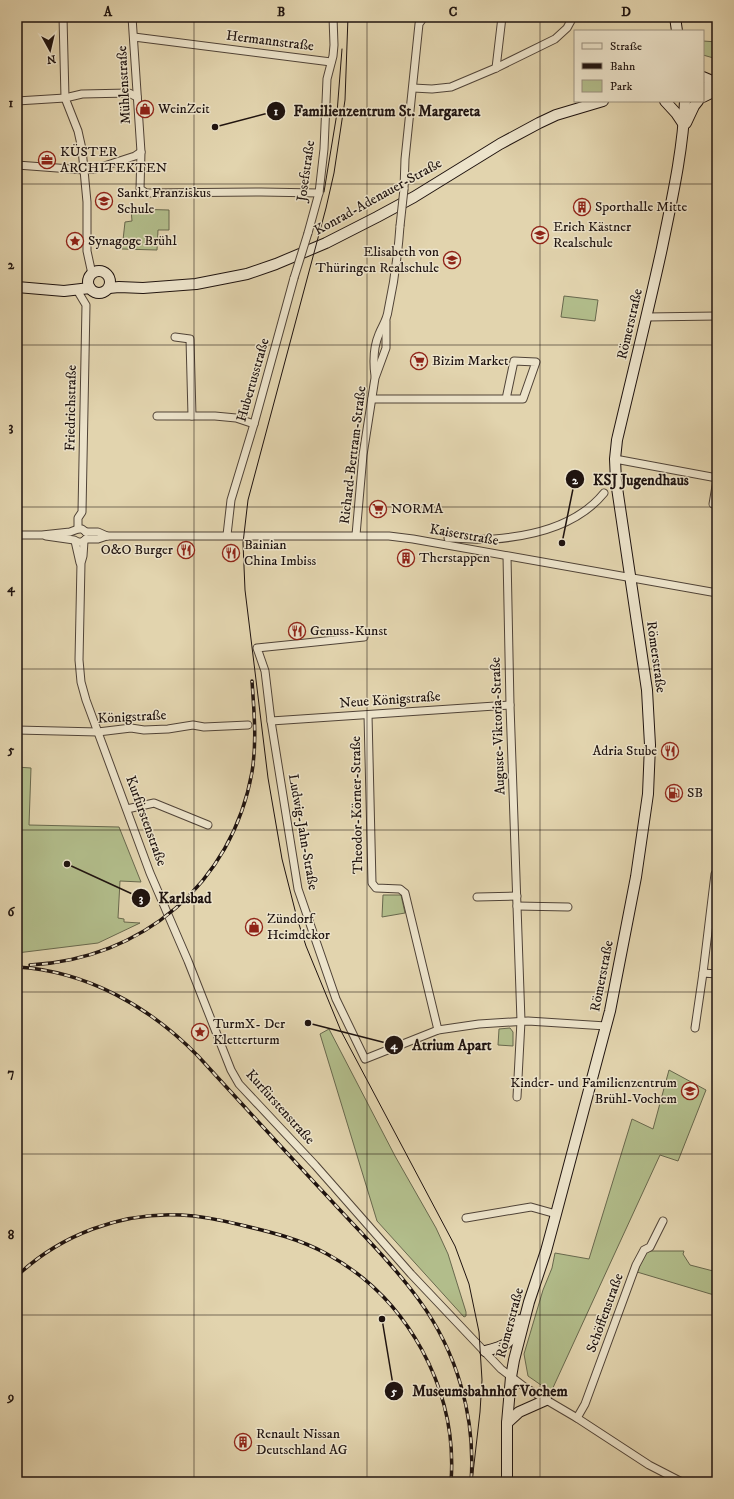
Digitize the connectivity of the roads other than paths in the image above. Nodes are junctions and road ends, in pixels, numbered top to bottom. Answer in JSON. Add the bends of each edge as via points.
{"nodes":[{"id":1,"x":63,"y":17,"type":"edge"},
{"id":2,"x":132,"y":17,"type":"edge"},
{"id":3,"x":333,"y":17,"type":"edge"},
{"id":4,"x":424,"y":17,"type":"edge"},
{"id":5,"x":502,"y":17,"type":"edge"},
{"id":6,"x":573,"y":17,"type":"edge"},
{"id":7,"x":675,"y":17,"type":"edge"},
{"id":8,"x":677,"y":30,"type":"edge"},
{"id":9,"x":134,"y":37,"type":"junction"},
{"id":10,"x":331,"y":62,"type":"junction"},
{"id":11,"x":496,"y":68,"type":"junction"},
{"id":12,"x":704,"y":76,"type":"edge"},
{"id":13,"x":717,"y":83,"type":"edge"},
{"id":14,"x":413,"y":88,"type":"junction"},
{"id":15,"x":704,"y":88,"type":"edge"},
{"id":16,"x":717,"y":89,"type":"edge"},
{"id":17,"x":704,"y":96,"type":"edge"},
{"id":18,"x":65,"y":98,"type":"junction"},
{"id":19,"x":137,"y":98,"type":"junction"},
{"id":20,"x":17,"y":101,"type":"edge"},
{"id":21,"x":600,"y":102,"type":"edge"},
{"id":22,"x":666,"y":102,"type":"edge"},
{"id":23,"x":685,"y":102,"type":"edge"},
{"id":24,"x":697,"y":102,"type":"edge"},
{"id":25,"x":684,"y":127,"type":"junction"},
{"id":26,"x":141,"y":152,"type":"junction"},
{"id":27,"x":17,"y":164,"type":"edge"},
{"id":28,"x":84,"y":170,"type":"junction"},
{"id":29,"x":319,"y":193,"type":"junction"},
{"id":30,"x":308,"y":233,"type":"joint"},
{"id":31,"x":92,"y":274,"type":"junction"},
{"id":32,"x":17,"y":287,"type":"edge"},
{"id":33,"x":90,"y":288,"type":"junction"},
{"id":34,"x":109,"y":288,"type":"junction"},
{"id":35,"x":77,"y":290,"type":"junction"},
{"id":36,"x":717,"y":316,"type":"edge"},
{"id":37,"x":647,"y":317,"type":"junction"},
{"id":38,"x":386,"y":321,"type":"junction"},
{"id":39,"x":175,"y":337,"type":"dead end"},
{"id":40,"x":375,"y":378,"type":"junction"},
{"id":41,"x":372,"y":399,"type":"junction"},
{"id":42,"x":506,"y":399,"type":"junction"},
{"id":43,"x":157,"y":416,"type":"dead end"},
{"id":44,"x":192,"y":416,"type":"junction"},
{"id":45,"x":254,"y":424,"type":"junction"},
{"id":46,"x":615,"y":459,"type":"junction"},
{"id":47,"x":717,"y":479,"type":"edge"},
{"id":48,"x":604,"y":493,"type":"dead end"},
{"id":49,"x":712,"y":504,"type":"dead end"},
{"id":50,"x":76,"y":530,"type":"junction"},
{"id":51,"x":17,"y":535,"type":"edge"},
{"id":52,"x":227,"y":535,"type":"junction"},
{"id":53,"x":356,"y":535,"type":"junction"},
{"id":54,"x":42,"y":536,"type":"junction"},
{"id":55,"x":85,"y":537,"type":"junction"},
{"id":56,"x":448,"y":538,"type":"dead end"},
{"id":57,"x":493,"y":539,"type":"junction"},
{"id":58,"x":75,"y":540,"type":"junction"},
{"id":59,"x":492,"y":553,"type":"junction"},
{"id":60,"x":506,"y":556,"type":"junction"},
{"id":61,"x":81,"y":563,"type":"junction"},
{"id":62,"x":630,"y":578,"type":"junction"},
{"id":63,"x":717,"y":593,"type":"edge"},
{"id":64,"x":364,"y":637,"type":"dead end"},
{"id":65,"x":510,"y":705,"type":"junction"},
{"id":66,"x":368,"y":715,"type":"junction"},
{"id":67,"x":271,"y":721,"type":"junction"},
{"id":68,"x":248,"y":725,"type":"dead end"},
{"id":69,"x":17,"y":730,"type":"edge"},
{"id":70,"x":98,"y":732,"type":"junction"},
{"id":71,"x":127,"y":809,"type":"junction"},
{"id":72,"x":717,"y":810,"type":"edge"},
{"id":73,"x":717,"y":816,"type":"edge"},
{"id":74,"x":208,"y":825,"type":"dead end"},
{"id":75,"x":717,"y":871,"type":"edge"},
{"id":76,"x":517,"y":896,"type":"junction"},
{"id":77,"x":477,"y":897,"type":"dead end"},
{"id":78,"x":517,"y":906,"type":"junction"},
{"id":79,"x":568,"y":907,"type":"dead end"},
{"id":80,"x":703,"y":973,"type":"junction"},
{"id":81,"x":717,"y":974,"type":"edge"},
{"id":82,"x":521,"y":1021,"type":"junction"},
{"id":83,"x":606,"y":1026,"type":"junction"},
{"id":84,"x":695,"y":1028,"type":"dead end"},
{"id":85,"x":438,"y":1030,"type":"junction"},
{"id":86,"x":517,"y":1097,"type":"dead end"},
{"id":87,"x":556,"y":1214,"type":"junction"},
{"id":88,"x":466,"y":1218,"type":"dead end"},
{"id":89,"x":663,"y":1221,"type":"dead end"},
{"id":90,"x":529,"y":1302,"type":"junction"},
{"id":91,"x":485,"y":1351,"type":"junction"},
{"id":92,"x":511,"y":1377,"type":"junction"},
{"id":93,"x":546,"y":1400,"type":"junction"},
{"id":94,"x":577,"y":1418,"type":"junction"},
{"id":95,"x":507,"y":1423,"type":"junction"},
{"id":96,"x":505,"y":1482,"type":"edge"},
{"id":97,"x":682,"y":1482,"type":"edge"}],
"edges":[{"from":1,"to":18,"type":"street"},
{"from":2,"to":9,"type":"street","name":"Mühlenstraße"},
{"from":3,"to":10,"type":"street","name":"Josefstraße","via":[[334,45]]},
{"from":4,"to":14,"type":"street","name":"Richard-Bertram-Straße","via":[[419,24]]},
{"from":5,"to":11,"type":"street"},
{"from":6,"to":11,"type":"street","via":[[567,28],[555,39]]},
{"from":7,"to":8,"type":"main road"},
{"from":9,"to":10,"type":"street","name":"Hermannstraße"},
{"from":9,"to":19,"type":"street","name":"Mühlenstraße"},
{"from":10,"to":29,"type":"street","name":"Josefstraße","via":[[327,79]]},
{"from":11,"to":14,"type":"street","via":[[451,87]]},
{"from":12,"to":13,"type":"main road"},
{"from":14,"to":38,"type":"street","name":"Richard-Bertram-Straße","bridge":true,"via":[[394,283]]},
{"from":15,"to":16,"type":"main road"},
{"from":16,"to":17,"type":"main road"},
{"from":18,"to":19,"type":"street","via":[[82,94],[129,93]]},
{"from":18,"to":20,"type":"street"},
{"from":18,"to":28,"type":"street","via":[[78,130]]},
{"from":19,"to":26,"type":"street","name":"Mühlenstraße"},
{"from":21,"to":34,"type":"main road","name":"Konrad-Adenauer-Straße","via":[[539,123],[377,217],[326,243],[276,264],[247,274],[196,284]]},
{"from":22,"to":25,"type":"main road"},
{"from":23,"to":25,"type":"main road","name":"Römerstraße"},
{"from":24,"to":25,"type":"main road"},
{"from":25,"to":37,"type":"main road","name":"Römerstraße","via":[[679,168]]},
{"from":26,"to":28,"type":"street","via":[[95,169]]},
{"from":26,"to":29,"type":"street","name":"Mühlenstraße","via":[[140,189],[146,194]]},
{"from":27,"to":28,"type":"street"},
{"from":28,"to":31,"type":"street","via":[[87,252]]},
{"from":29,"to":30,"type":"street","name":"Josefstraße"},
{"from":30,"to":45,"type":"street","name":"Hubertusstraße","bridge":true},
{"from":31,"to":33,"type":"main road","via":[[89,278]]},
{"from":31,"to":34,"type":"main road","via":[[106,274],[110,280]]},
{"from":32,"to":35,"type":"main road"},
{"from":33,"to":34,"type":"main road","via":[[100,293]]},
{"from":33,"to":35,"type":"main road"},
{"from":35,"to":50,"type":"street","name":"Friedrichstraße","via":[[86,305],[82,512]]},
{"from":36,"to":37,"type":"street"},
{"from":37,"to":46,"type":"main road","name":"Römerstraße"},
{"from":38,"to":40,"type":"street","name":"Richard-Bertram-Straße","via":[[386,348]]},
{"from":38,"to":40,"type":"street","name":"Richard-Bertram-Straße","via":[[375,344]]},
{"from":39,"to":44,"type":"street","via":[[190,339]]},
{"from":40,"to":41,"type":"street","name":"Richard-Bertram-Straße"},
{"from":41,"to":42,"type":"street"},
{"from":41,"to":53,"type":"street","name":"Richard-Bertram-Straße","via":[[363,455]]},
{"from":42,"to":42,"type":"street","via":[[523,399],[536,362],[514,361]]},
{"from":43,"to":44,"type":"street"},
{"from":44,"to":45,"type":"street","via":[[236,418]]},
{"from":45,"to":52,"type":"street","name":"Hubertusstraße","via":[[231,500]]},
{"from":46,"to":47,"type":"street"},
{"from":46,"to":62,"type":"main road","name":"Römerstraße"},
{"from":47,"to":49,"type":"street"},
{"from":48,"to":57,"type":"street","via":[[582,513],[554,527]]},
{"from":50,"to":54,"type":"street"},
{"from":50,"to":55,"type":"street","via":[[82,529]]},
{"from":50,"to":58,"type":"street","via":[[72,535]]},
{"from":51,"to":54,"type":"street"},
{"from":52,"to":53,"type":"street","name":"Kaiserstraße"},
{"from":52,"to":55,"type":"street","name":"Kaiserstraße","via":[[106,536],[98,532]]},
{"from":53,"to":59,"type":"street","name":"Kaiserstraße","via":[[389,536]]},
{"from":54,"to":58,"type":"street"},
{"from":55,"to":58,"type":"street","via":[[80,542]]},
{"from":55,"to":61,"type":"street","name":"Kurfürstenstraße"},
{"from":56,"to":57,"type":"street"},
{"from":57,"to":59,"type":"street"},
{"from":58,"to":61,"type":"street","name":"Kurfürstenstraße"},
{"from":59,"to":60,"type":"street","name":"Kaiserstraße"},
{"from":60,"to":62,"type":"street","name":"Kaiserstraße"},
{"from":60,"to":65,"type":"street","name":"Auguste-Viktoria-Straße"},
{"from":61,"to":70,"type":"street","name":"Kurfürstenstraße","via":[[81,682]]},
{"from":62,"to":63,"type":"street","name":"Kaiserstraße"},
{"from":62,"to":83,"type":"main road","name":"Römerstraße","via":[[647,690],[650,778],[636,877]]},
{"from":64,"to":67,"type":"street","name":"Ludwig-Jahn-Straße","via":[[257,648],[265,671]]},
{"from":65,"to":66,"type":"street","name":"Neue Königstraße"},
{"from":65,"to":76,"type":"street","name":"Auguste-Viktoria-Straße"},
{"from":66,"to":67,"type":"street","name":"Neue Königstraße"},
{"from":66,"to":85,"type":"street","name":"Theodor-Körner-Straße","via":[[372,883],[376,888],[400,889],[405,893]]},
{"from":67,"to":85,"type":"street","name":"Ludwig-Jahn-Straße","via":[[298,889],[336,999],[366,1059]]},
{"from":68,"to":70,"type":"street","name":"Königstraße","via":[[194,725],[168,729],[131,728]]},
{"from":69,"to":70,"type":"street","name":"Königstraße"},
{"from":70,"to":71,"type":"street","name":"Kurfürstenstraße"},
{"from":71,"to":74,"type":"street","via":[[154,803]]},
{"from":71,"to":91,"type":"street","name":"Kurfürstenstraße","via":[[150,873],[239,1084],[316,1165],[411,1274]]},
{"from":72,"to":73,"type":"street"},
{"from":75,"to":80,"type":"street"},
{"from":76,"to":77,"type":"street"},
{"from":76,"to":78,"type":"street","name":"Auguste-Viktoria-Straße"},
{"from":78,"to":79,"type":"street"},
{"from":78,"to":82,"type":"street","name":"Auguste-Viktoria-Straße"},
{"from":80,"to":81,"type":"street"},
{"from":80,"to":84,"type":"street"},
{"from":82,"to":83,"type":"street"},
{"from":82,"to":85,"type":"street"},
{"from":82,"to":86,"type":"street","name":"Auguste-Viktoria-Straße"},
{"from":83,"to":87,"type":"main road","name":"Römerstraße"},
{"from":87,"to":88,"type":"street","via":[[531,1207]]},
{"from":87,"to":90,"type":"main road","name":"Römerstraße"},
{"from":89,"to":94,"type":"street","name":"Schöffenstraße","via":[[650,1247],[644,1250],[636,1265],[585,1404]]},
{"from":90,"to":91,"type":"main road","via":[[510,1341],[503,1347]]},
{"from":90,"to":92,"type":"main road","name":"Römerstraße"},
{"from":91,"to":92,"type":"street","name":"Kurfürstenstraße"},
{"from":92,"to":93,"type":"street","name":"Kurfürstenstraße"},
{"from":92,"to":95,"type":"main road","name":"Römerstraße"},
{"from":93,"to":94,"type":"street","name":"Kurfürstenstraße"},
{"from":93,"to":95,"type":"main road","via":[[519,1412]]},
{"from":94,"to":97,"type":"street","name":"Kurfürstenstraße","via":[[649,1465]]},
{"from":95,"to":96,"type":"main road","name":"Römerstraße"}]}
